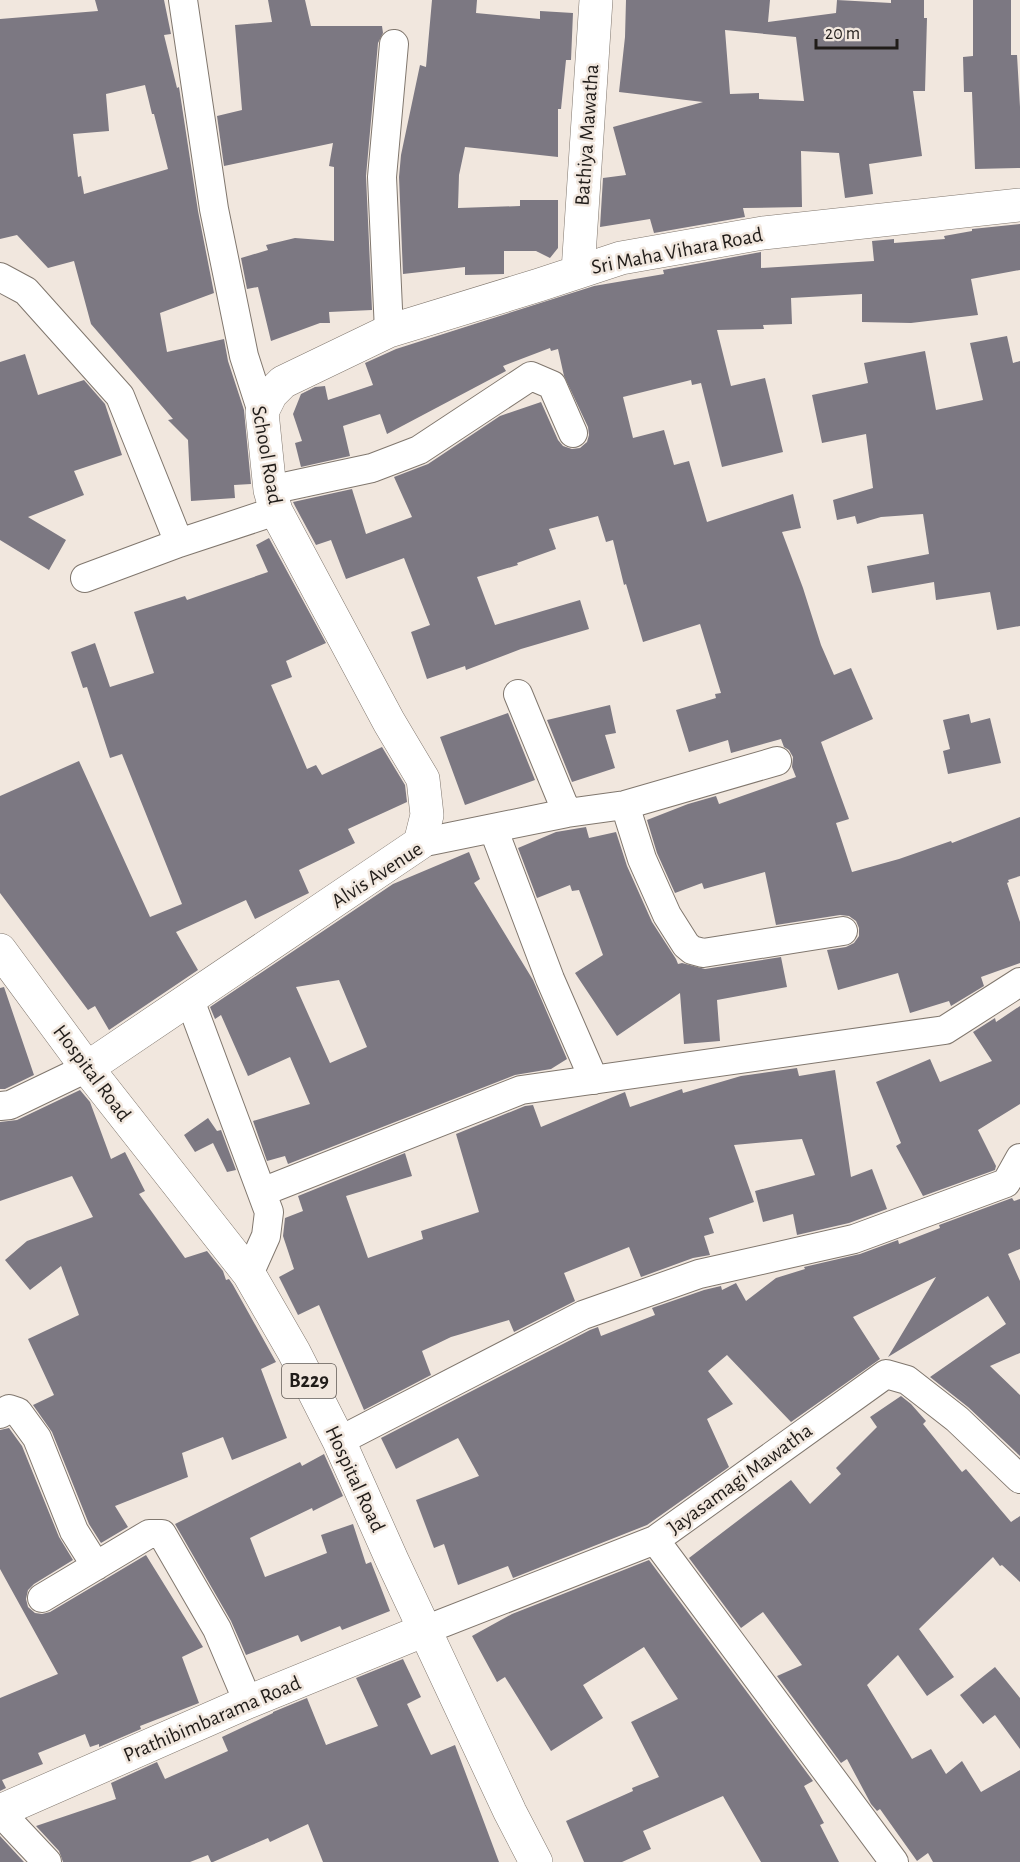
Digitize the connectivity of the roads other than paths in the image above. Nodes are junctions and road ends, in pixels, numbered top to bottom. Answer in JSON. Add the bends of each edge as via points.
{"nodes":[{"id":1,"x":183,"y":0,"type":"edge"},
{"id":2,"x":596,"y":0,"type":"edge"},
{"id":3,"x":394,"y":45,"type":"dead end"},
{"id":4,"x":1020,"y":205,"type":"edge"},
{"id":5,"x":578,"y":270,"type":"junction"},
{"id":6,"x":0,"y":277,"type":"edge"},
{"id":7,"x":389,"y":331,"type":"junction"},
{"id":8,"x":262,"y":412,"type":"junction"},
{"id":9,"x":573,"y":433,"type":"dead end"},
{"id":10,"x":273,"y":500,"type":"junction"},
{"id":11,"x":179,"y":543,"type":"junction"},
{"id":12,"x":85,"y":578,"type":"dead end"},
{"id":13,"x":518,"y":694,"type":"dead end"},
{"id":14,"x":777,"y":761,"type":"dead end"},
{"id":15,"x":625,"y":805,"type":"junction"},
{"id":16,"x":567,"y":813,"type":"junction"},
{"id":17,"x":494,"y":828,"type":"junction"},
{"id":18,"x":420,"y":843,"type":"junction"},
{"id":19,"x":843,"y":931,"type":"dead end"},
{"id":20,"x":0,"y":950,"type":"edge"},
{"id":21,"x":1020,"y":982,"type":"edge"},
{"id":22,"x":190,"y":1000,"type":"junction"},
{"id":23,"x":87,"y":1068,"type":"junction"},
{"id":24,"x":594,"y":1080,"type":"junction"},
{"id":25,"x":0,"y":1107,"type":"edge"},
{"id":26,"x":1020,"y":1158,"type":"edge"},
{"id":27,"x":262,"y":1192,"type":"junction"},
{"id":28,"x":249,"y":1274,"type":"junction"},
{"id":29,"x":0,"y":1414,"type":"edge"},
{"id":30,"x":339,"y":1441,"type":"junction"},
{"id":31,"x":1020,"y":1479,"type":"edge"},
{"id":32,"x":655,"y":1540,"type":"junction"},
{"id":33,"x":96,"y":1566,"type":"junction"},
{"id":34,"x":42,"y":1598,"type":"dead end"},
{"id":35,"x":425,"y":1630,"type":"junction"},
{"id":36,"x":249,"y":1702,"type":"junction"},
{"id":37,"x":0,"y":1811,"type":"edge"},
{"id":38,"x":47,"y":1862,"type":"edge"},
{"id":39,"x":536,"y":1862,"type":"edge"},
{"id":40,"x":894,"y":1862,"type":"edge"}],
"edges":[{"from":1,"to":8,"type":"street","name":"School Road","via":[[214,209],[244,356]]},
{"from":2,"to":5,"type":"street","name":"Bathiya Mawatha"},
{"from":3,"to":7,"type":"street","via":[[381,177]]},
{"from":4,"to":5,"type":"street","name":"Sri Maha Vihara Road","via":[[764,232],[621,258]]},
{"from":5,"to":7,"type":"street","name":"Sri Maha Vihara Road"},
{"from":6,"to":11,"type":"street","via":[[26,291],[120,396]]},
{"from":7,"to":8,"type":"street","name":"Sri Maha Vihara Road","via":[[283,382]]},
{"from":8,"to":10,"type":"street","name":"School Road"},
{"from":9,"to":10,"type":"street","via":[[552,385],[531,376],[419,450]]},
{"from":10,"to":11,"type":"street"},
{"from":10,"to":18,"type":"street","name":"School Road","via":[[423,779],[427,816]]},
{"from":11,"to":12,"type":"street"},
{"from":13,"to":16,"type":"street"},
{"from":14,"to":15,"type":"street","name":"Alvis Avenue"},
{"from":15,"to":16,"type":"street","name":"Alvis Avenue"},
{"from":15,"to":19,"type":"street","via":[[657,894],[678,934],[692,950],[703,953]]},
{"from":16,"to":17,"type":"street","name":"Alvis Avenue"},
{"from":17,"to":18,"type":"street","name":"Alvis Avenue"},
{"from":17,"to":24,"type":"street","via":[[550,979]]},
{"from":18,"to":22,"type":"street","name":"Alvis Avenue"},
{"from":20,"to":23,"type":"street","name":"Hospital Road","number":"B229"},
{"from":21,"to":24,"type":"street","via":[[945,1030]]},
{"from":22,"to":23,"type":"street","name":"Alvis Avenue"},
{"from":22,"to":27,"type":"street"},
{"from":23,"to":25,"type":"street"},
{"from":23,"to":28,"type":"street","name":"Hospital Road","number":"B229"},
{"from":24,"to":27,"type":"street","via":[[521,1090]]},
{"from":26,"to":30,"type":"street","via":[[1006,1183],[865,1235],[699,1274],[583,1315]]},
{"from":27,"to":28,"type":"street","via":[[269,1212],[266,1236]]},
{"from":28,"to":30,"type":"street","name":"Hospital Road","number":"B229"},
{"from":29,"to":33,"type":"street","via":[[9,1409],[18,1412],[37,1438],[74,1531]]},
{"from":30,"to":35,"type":"street","name":"Hospital Road","number":"B229"},
{"from":31,"to":32,"type":"street","name":"Jayasamagi Mawatha","via":[[957,1419],[907,1380],[886,1374]]},
{"from":32,"to":35,"type":"street","name":"Jayasamagi Mawatha"},
{"from":32,"to":40,"type":"street"},
{"from":33,"to":34,"type":"street"},
{"from":33,"to":36,"type":"street","via":[[149,1534],[162,1534],[217,1629]]},
{"from":35,"to":36,"type":"street","name":"Prathibimbarama Road"},
{"from":35,"to":39,"type":"street","name":"Hospital Road","number":"B229"},
{"from":36,"to":37,"type":"street","name":"Prathibimbarama Road"},
{"from":37,"to":38,"type":"street"}]}
